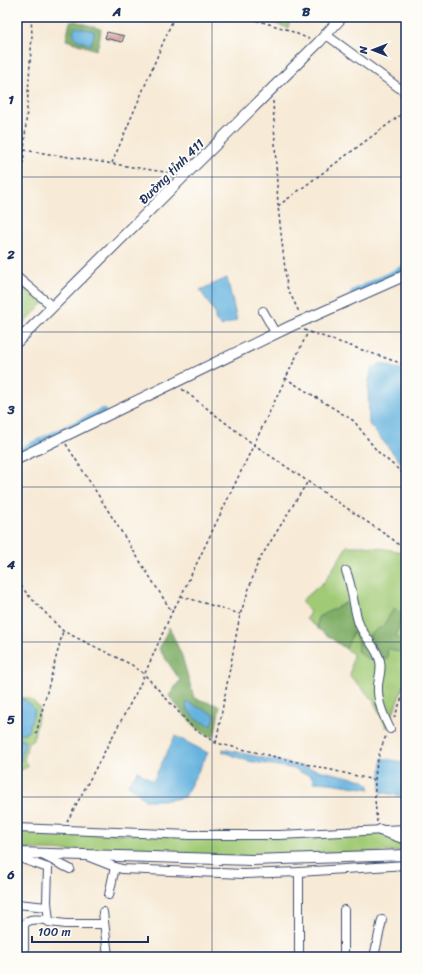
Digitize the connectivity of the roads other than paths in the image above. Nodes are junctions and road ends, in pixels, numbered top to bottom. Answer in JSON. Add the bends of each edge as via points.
{"nodes":[{"id":1,"x":342,"y":17,"type":"edge"},
{"id":2,"x":325,"y":34,"type":"junction"},
{"id":3,"x":406,"y":93,"type":"edge"},
{"id":4,"x":406,"y":275,"type":"edge"},
{"id":5,"x":17,"y":277,"type":"edge"},
{"id":6,"x":52,"y":306,"type":"junction"},
{"id":7,"x":263,"y":311,"type":"dead end"},
{"id":8,"x":274,"y":331,"type":"junction"},
{"id":9,"x":17,"y":342,"type":"edge"},
{"id":10,"x":17,"y":459,"type":"edge"},
{"id":11,"x":346,"y":571,"type":"dead end"},
{"id":12,"x":390,"y":729,"type":"road end"},
{"id":13,"x":17,"y":828,"type":"edge"},
{"id":14,"x":406,"y":829,"type":"edge"},
{"id":15,"x":380,"y":830,"type":"junction"},
{"id":16,"x":406,"y":839,"type":"edge"},
{"id":17,"x":17,"y":852,"type":"edge"},
{"id":18,"x":38,"y":853,"type":"junction"},
{"id":19,"x":84,"y":855,"type":"junction"},
{"id":20,"x":406,"y":855,"type":"edge"},
{"id":21,"x":17,"y":858,"type":"edge"},
{"id":22,"x":406,"y":865,"type":"edge"},
{"id":23,"x":115,"y":867,"type":"junction"},
{"id":24,"x":70,"y":869,"type":"dead end"},
{"id":25,"x":298,"y":872,"type":"junction"},
{"id":26,"x":109,"y":895,"type":"dead end"},
{"id":27,"x":17,"y":904,"type":"edge"},
{"id":28,"x":47,"y":907,"type":"junction"},
{"id":29,"x":344,"y":910,"type":"dead end"},
{"id":30,"x":103,"y":912,"type":"dead end"},
{"id":31,"x":48,"y":920,"type":"junction"},
{"id":32,"x":382,"y":920,"type":"dead end"},
{"id":33,"x":104,"y":924,"type":"junction"},
{"id":34,"x":22,"y":957,"type":"edge"},
{"id":35,"x":108,"y":957,"type":"edge"},
{"id":36,"x":299,"y":957,"type":"edge"},
{"id":37,"x":344,"y":957,"type":"edge"},
{"id":38,"x":374,"y":957,"type":"edge"}],
"edges":[{"from":1,"to":2,"type":"main road","name":"Đường tỉnh 411"},
{"from":2,"to":3,"type":"street"},
{"from":2,"to":6,"type":"main road","name":"Đường tỉnh 411"},
{"from":4,"to":8,"type":"main road","via":[[304,321]]},
{"from":5,"to":6,"type":"street"},
{"from":6,"to":9,"type":"main road","name":"Đường tỉnh 411"},
{"from":7,"to":8,"type":"street"},
{"from":8,"to":10,"type":"main road"},
{"from":11,"to":12,"type":"street","via":[[359,624],[380,660],[379,701]]},
{"from":13,"to":15,"type":"street","via":[[279,835]]},
{"from":14,"to":15,"type":"street"},
{"from":15,"to":16,"type":"main road"},
{"from":17,"to":18,"type":"main road"},
{"from":18,"to":19,"type":"main road"},
{"from":18,"to":24,"type":"street"},
{"from":19,"to":20,"type":"main road","via":[[252,860]]},
{"from":19,"to":23,"type":"street"},
{"from":21,"to":28,"type":"street","via":[[48,868]]},
{"from":22,"to":25,"type":"street"},
{"from":23,"to":25,"type":"street","via":[[244,874]]},
{"from":23,"to":26,"type":"street"},
{"from":25,"to":36,"type":"street"},
{"from":27,"to":28,"type":"street"},
{"from":28,"to":31,"type":"street"},
{"from":29,"to":37,"type":"street"},
{"from":30,"to":33,"type":"street"},
{"from":31,"to":33,"type":"street","via":[[51,923]]},
{"from":31,"to":34,"type":"street","via":[[26,921]]},
{"from":32,"to":38,"type":"street"},
{"from":33,"to":35,"type":"street"}]}
